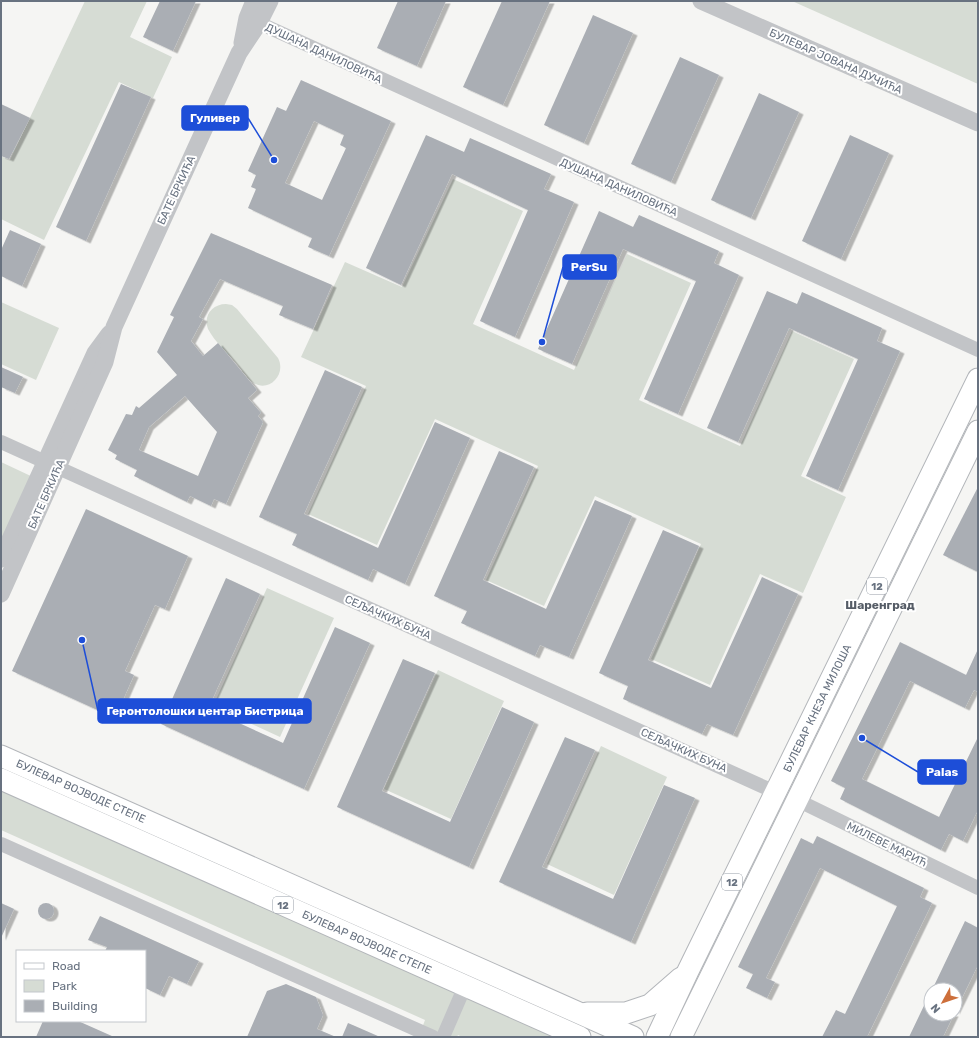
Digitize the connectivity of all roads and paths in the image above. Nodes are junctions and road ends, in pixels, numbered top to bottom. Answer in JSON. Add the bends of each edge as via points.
{"nodes":[{"id":1,"x":254,"y":1,"type":"edge"},
{"id":2,"x":270,"y":1,"type":"edge"},
{"id":3,"x":701,"y":1,"type":"edge"},
{"id":4,"x":259,"y":23,"type":"junction"},
{"id":5,"x":239,"y":53,"type":"junction"},
{"id":6,"x":976,"y":124,"type":"edge"},
{"id":7,"x":978,"y":350,"type":"edge"},
{"id":8,"x":978,"y":379,"type":"edge"},
{"id":9,"x":978,"y":430,"type":"edge"},
{"id":10,"x":1,"y":442,"type":"edge"},
{"id":11,"x":51,"y":465,"type":"junction"},
{"id":12,"x":1,"y":559,"type":"edge"},
{"id":13,"x":1,"y":594,"type":"edge"},
{"id":14,"x":4,"y":755,"type":"edge"},
{"id":15,"x":1,"y":779,"type":"edge"},
{"id":16,"x":776,"y":792,"type":"junction"},
{"id":17,"x":797,"y":800,"type":"junction"},
{"id":18,"x":1,"y":844,"type":"edge"},
{"id":19,"x":978,"y":888,"type":"edge"},
{"id":20,"x":688,"y":971,"type":"junction"},
{"id":21,"x":464,"y":986,"type":"junction"},
{"id":22,"x":578,"y":1012,"type":"junction"},
{"id":23,"x":433,"y":1037,"type":"edge"},
{"id":24,"x":443,"y":1037,"type":"edge"},
{"id":25,"x":580,"y":1037,"type":"edge"},
{"id":26,"x":633,"y":1037,"type":"edge"},
{"id":27,"x":657,"y":1037,"type":"edge"},
{"id":28,"x":681,"y":1037,"type":"edge"}],
"edges":[{"from":1,"to":5,"type":"street","name":"БАТЕ БРКИЋА","via":[[247,18]]},
{"from":2,"to":4,"type":"street","name":"БАТЕ БРКИЋА"},
{"from":3,"to":6,"type":"street","name":"БУЛЕВАР ЈОВАНА ДУЧИЋА"},
{"from":4,"to":5,"type":"street","name":"БАТЕ БРКИЋА"},
{"from":4,"to":7,"type":"street","name":"ДУШАНА ДАНИЛОВИЋА"},
{"from":5,"to":11,"type":"street","name":"БАТЕ БРКИЋА","via":[[114,327],[105,362]]},
{"from":8,"to":16,"type":"main road","name":"БУЛЕВАР КНЕЗА МИЛОША","number":"12"},
{"from":9,"to":17,"type":"main road","name":"БУЛЕВАР КНЕЗА МИЛОША","number":"12"},
{"from":10,"to":11,"type":"street","name":"СЕЉАЧКИХ БУНА"},
{"from":11,"to":12,"type":"street","name":"БАТЕ БРКИЋА"},
{"from":11,"to":13,"type":"street","name":"БАТЕ БРКИЋА"},
{"from":11,"to":16,"type":"street","name":"СЕЉАЧКИХ БУНА"},
{"from":14,"to":22,"type":"main road","name":"БУЛЕВАР ВОЈВОДЕ СТЕПЕ","number":"12"},
{"from":15,"to":21,"type":"main road","name":"БУЛЕВАР ВОЈВОДЕ СТЕПЕ","number":"12"},
{"from":16,"to":20,"type":"main road","name":"БУЛЕВАР КНЕЗА МИЛОША","number":"12"},
{"from":17,"to":19,"type":"street","name":"МИЛЕВЕ МАРИЋ"},
{"from":17,"to":28,"type":"main road","name":"БУЛЕВАР КНЕЗА МИЛОША","number":"12"},
{"from":18,"to":23,"type":"street"},
{"from":20,"to":22,"type":"main road","number":"12","via":[[650,1006],[626,1013]]},
{"from":20,"to":27,"type":"main road","name":"БУЛЕВАР КНЕЗА МИЛОША"},
{"from":21,"to":24,"type":"street"},
{"from":21,"to":25,"type":"main road","name":"БУЛЕВАР ВОЈВОДЕ СТЕПЕ","number":"12"},
{"from":22,"to":26,"type":"main road","name":"БУЛЕВАР ВОЈВОДЕ СТЕПЕ"}]}
